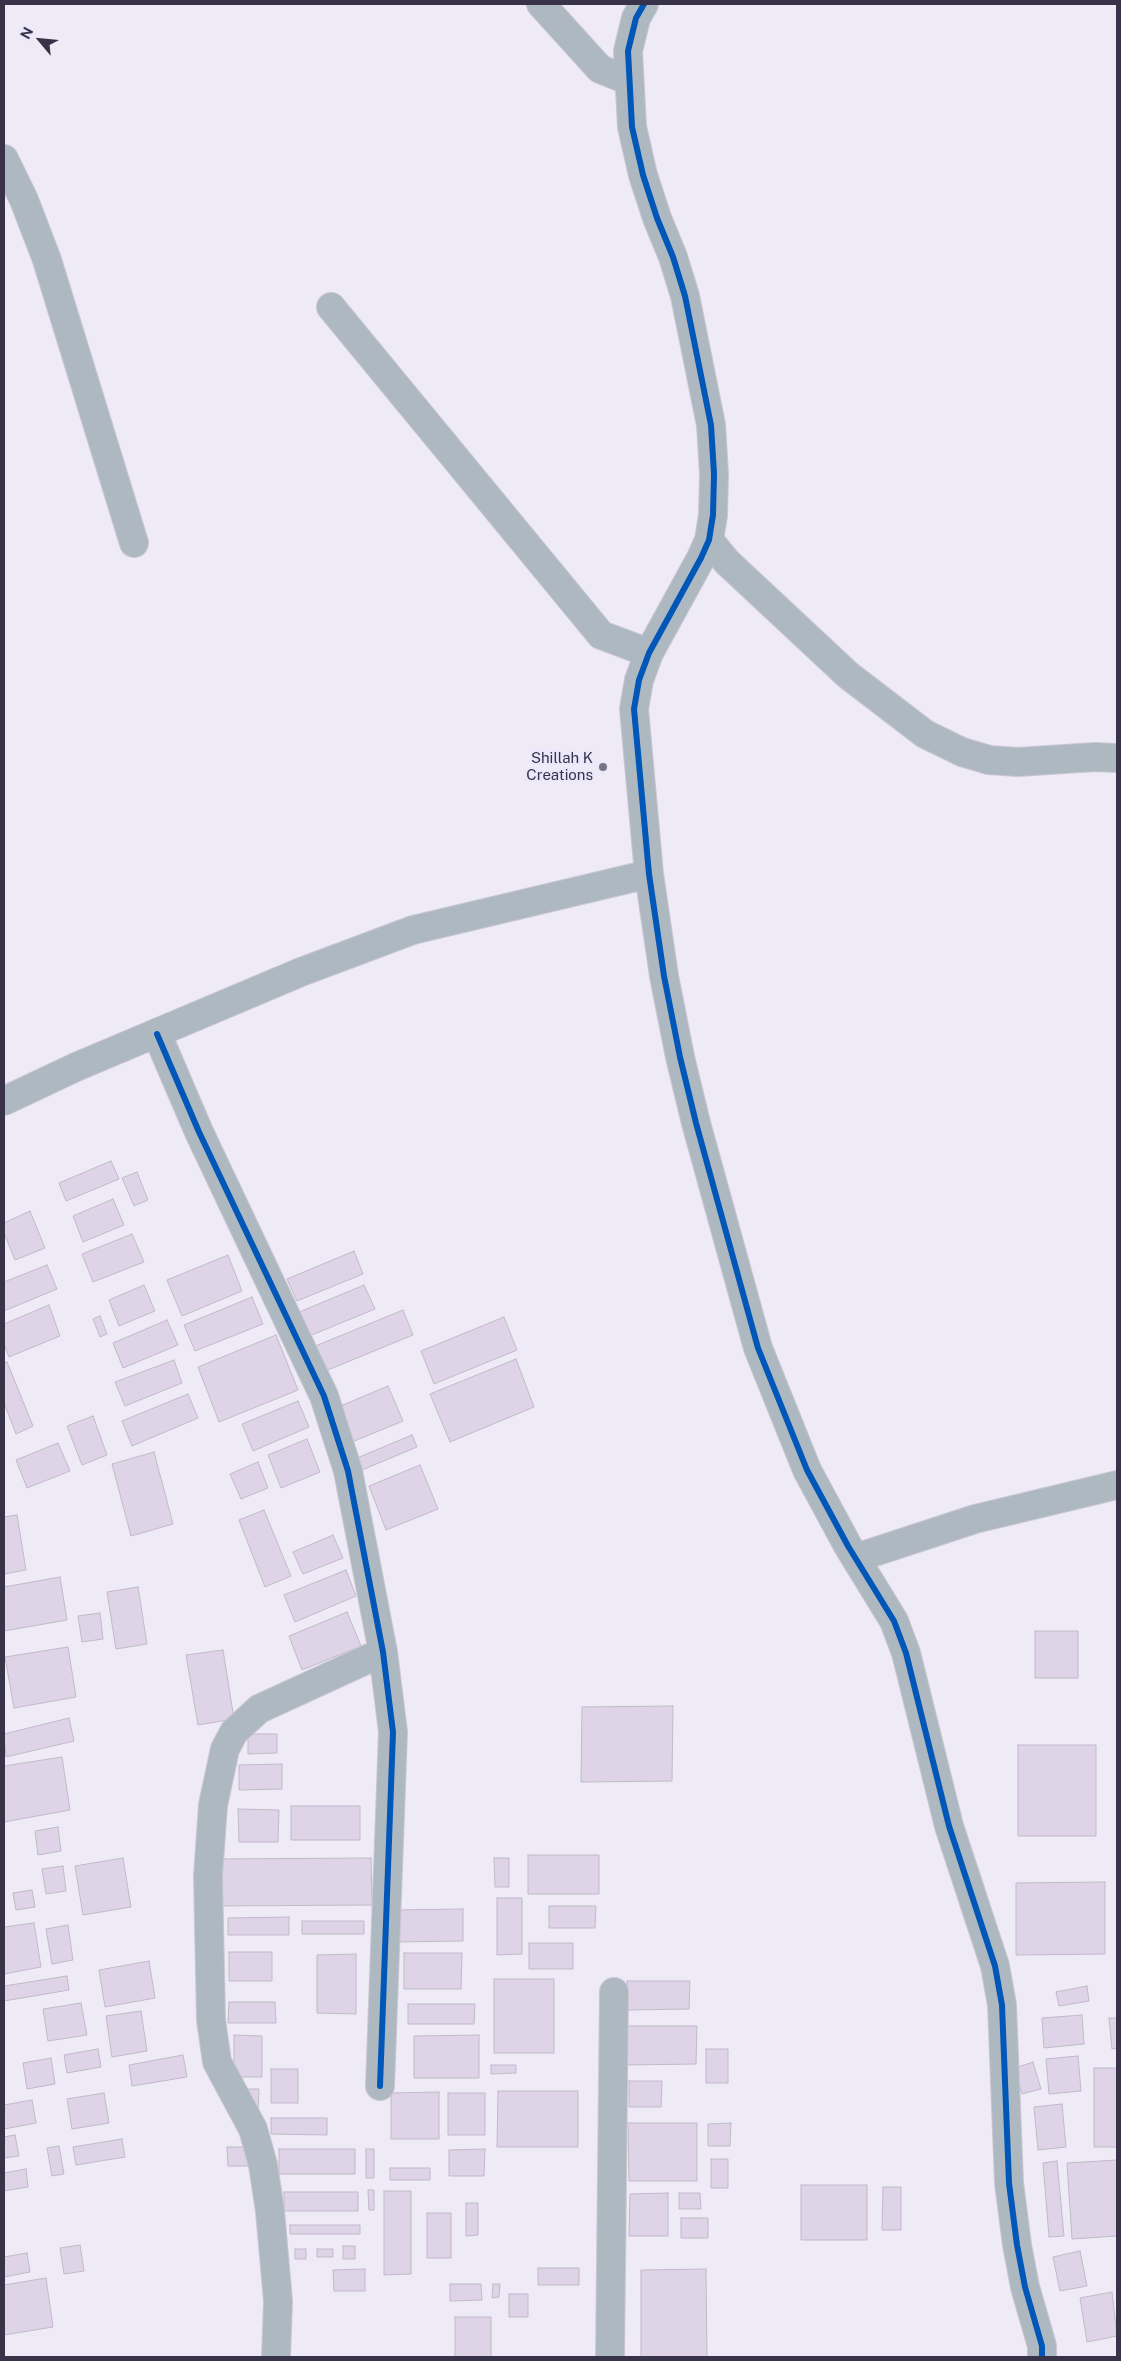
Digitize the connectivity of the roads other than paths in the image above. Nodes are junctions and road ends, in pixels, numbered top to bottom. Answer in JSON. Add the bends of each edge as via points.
{"nodes":[{"id":1,"x":541,"y":4,"type":"edge"},
{"id":2,"x":644,"y":4,"type":"edge"},
{"id":3,"x":628,"y":80,"type":"junction"},
{"id":4,"x":4,"y":159,"type":"edge"},
{"id":5,"x":331,"y":307,"type":"dead end"},
{"id":6,"x":709,"y":540,"type":"junction"},
{"id":7,"x":134,"y":543,"type":"dead end"},
{"id":8,"x":649,"y":653,"type":"junction"},
{"id":9,"x":1117,"y":758,"type":"edge"},
{"id":10,"x":649,"y":874,"type":"junction"},
{"id":11,"x":157,"y":1034,"type":"junction"},
{"id":12,"x":4,"y":1101,"type":"edge"},
{"id":13,"x":1117,"y":1485,"type":"edge"},
{"id":14,"x":856,"y":1558,"type":"junction"},
{"id":15,"x":383,"y":1652,"type":"junction"},
{"id":16,"x":614,"y":1992,"type":"dead end"},
{"id":17,"x":380,"y":2086,"type":"dead end"},
{"id":18,"x":276,"y":2357,"type":"edge"},
{"id":19,"x":610,"y":2357,"type":"edge"},
{"id":20,"x":1042,"y":2357,"type":"edge"}],
"edges":[{"from":1,"to":3,"type":"street","via":[[600,69]]},
{"from":2,"to":3,"type":"street","via":[[636,18],[628,51]]},
{"from":3,"to":6,"type":"street","via":[[632,127],[643,175],[685,296],[711,425],[713,515]]},
{"from":4,"to":7,"type":"street","via":[[47,260]]},
{"from":5,"to":8,"type":"street","via":[[601,634]]},
{"from":6,"to":8,"type":"street"},
{"from":6,"to":9,"type":"street","via":[[727,562],[848,675],[925,734],[962,752],[989,760]]},
{"from":8,"to":10,"type":"street","via":[[639,680],[634,709]]},
{"from":10,"to":11,"type":"street","via":[[413,930],[346,954]]},
{"from":10,"to":14,"type":"street","via":[[680,1057],[758,1348],[807,1470]]},
{"from":11,"to":12,"type":"street"},
{"from":11,"to":15,"type":"street","via":[[199,1132],[324,1396],[348,1471]]},
{"from":13,"to":14,"type":"street","via":[[975,1519]]},
{"from":14,"to":20,"type":"street","via":[[894,1621],[906,1653],[949,1826],[995,1966],[1002,2005],[1009,2183],[1017,2245]]},
{"from":15,"to":17,"type":"street","via":[[393,1732],[393,1772]]},
{"from":15,"to":18,"type":"street","via":[[259,1710],[234,1732],[225,1749],[213,1805],[208,1876],[211,2020],[217,2062],[253,2129],[263,2165],[278,2301]]},
{"from":16,"to":19,"type":"street"}]}
